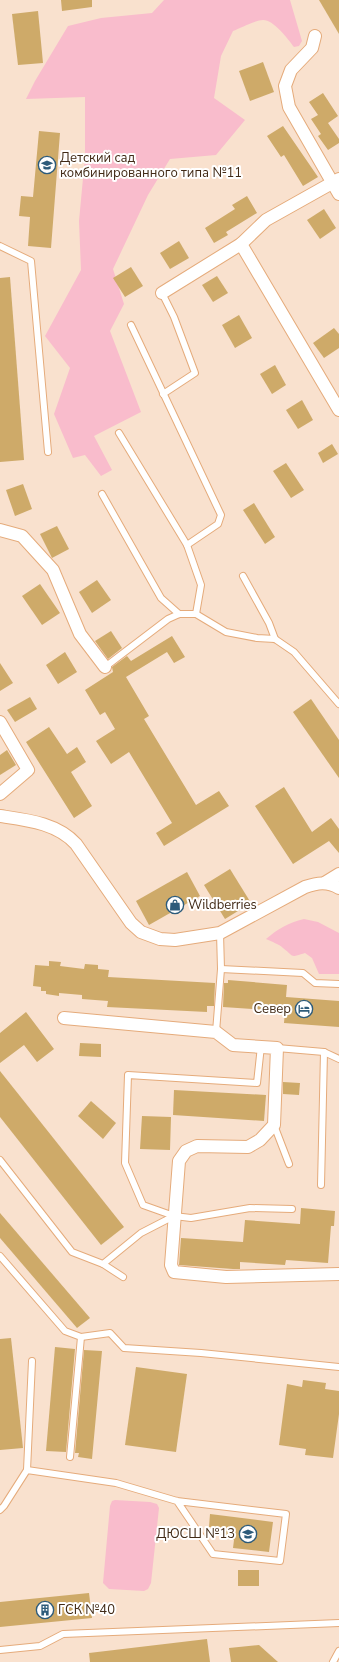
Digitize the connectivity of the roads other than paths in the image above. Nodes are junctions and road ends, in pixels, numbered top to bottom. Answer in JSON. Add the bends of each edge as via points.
{"nodes":[{"id":1,"x":315,"y":36,"type":"dead end"},
{"id":2,"x":335,"y":181,"type":"edge"},
{"id":3,"x":339,"y":194,"type":"edge"},
{"id":4,"x":240,"y":244,"type":"junction"},
{"id":5,"x":0,"y":246,"type":"edge"},
{"id":6,"x":162,"y":293,"type":"joint"},
{"id":7,"x":131,"y":325,"type":"dead end"},
{"id":8,"x":164,"y":394,"type":"junction"},
{"id":9,"x":339,"y":410,"type":"edge"},
{"id":10,"x":119,"y":433,"type":"dead end"},
{"id":11,"x":48,"y":452,"type":"dead end"},
{"id":12,"x":102,"y":494,"type":"dead end"},
{"id":13,"x":0,"y":530,"type":"edge"},
{"id":14,"x":188,"y":545,"type":"junction"},
{"id":15,"x":243,"y":576,"type":"dead end"},
{"id":16,"x":179,"y":614,"type":"junction"},
{"id":17,"x":196,"y":614,"type":"junction"},
{"id":18,"x":275,"y":639,"type":"junction"},
{"id":19,"x":105,"y":667,"type":"joint"},
{"id":20,"x":339,"y":704,"type":"edge"},
{"id":21,"x":0,"y":722,"type":"edge"},
{"id":22,"x":0,"y":794,"type":"edge"},
{"id":23,"x":0,"y":816,"type":"edge"},
{"id":24,"x":338,"y":881,"type":"edge"},
{"id":25,"x":220,"y":933,"type":"junction"},
{"id":26,"x":221,"y":968,"type":"junction"},
{"id":27,"x":339,"y":984,"type":"edge"},
{"id":28,"x":64,"y":1018,"type":"dead end"},
{"id":29,"x":216,"y":1032,"type":"junction"},
{"id":30,"x":261,"y":1046,"type":"junction"},
{"id":31,"x":277,"y":1048,"type":"junction"},
{"id":32,"x":324,"y":1052,"type":"junction"},
{"id":33,"x":339,"y":1060,"type":"edge"},
{"id":34,"x":274,"y":1125,"type":"junction"},
{"id":35,"x":0,"y":1160,"type":"edge"},
{"id":36,"x":289,"y":1164,"type":"dead end"},
{"id":37,"x":321,"y":1185,"type":"dead end"},
{"id":38,"x":292,"y":1209,"type":"dead end"},
{"id":39,"x":174,"y":1216,"type":"junction"},
{"id":40,"x":0,"y":1256,"type":"edge"},
{"id":41,"x":103,"y":1264,"type":"junction"},
{"id":42,"x":339,"y":1274,"type":"edge"},
{"id":43,"x":123,"y":1277,"type":"dead end"},
{"id":44,"x":81,"y":1337,"type":"junction"},
{"id":45,"x":32,"y":1361,"type":"dead end"},
{"id":46,"x":339,"y":1367,"type":"edge"},
{"id":47,"x":70,"y":1457,"type":"dead end"},
{"id":48,"x":28,"y":1470,"type":"junction"},
{"id":49,"x":177,"y":1502,"type":"junction"},
{"id":50,"x":0,"y":1510,"type":"edge"},
{"id":51,"x":339,"y":1623,"type":"edge"},
{"id":52,"x":0,"y":1650,"type":"edge"},
{"id":53,"x":339,"y":1651,"type":"edge"},
{"id":54,"x":333,"y":1662,"type":"edge"}],
"edges":[{"from":1,"to":2,"type":"street","via":[[312,48],[290,70],[285,86],[289,107]]},
{"from":2,"to":3,"type":"street"},
{"from":2,"to":4,"type":"street","via":[[266,220]]},
{"from":4,"to":6,"type":"street"},
{"from":4,"to":9,"type":"street"},
{"from":5,"to":11,"type":"lane","via":[[31,261]]},
{"from":6,"to":8,"type":"lane","via":[[195,372]]},
{"from":7,"to":8,"type":"lane"},
{"from":8,"to":14,"type":"lane","via":[[221,516],[218,524]]},
{"from":10,"to":14,"type":"lane"},
{"from":12,"to":16,"type":"lane","via":[[161,598]]},
{"from":13,"to":19,"type":"street","via":[[22,536],[53,570],[80,634]]},
{"from":14,"to":17,"type":"lane","via":[[201,585]]},
{"from":15,"to":18,"type":"lane","via":[[269,622]]},
{"from":16,"to":17,"type":"lane"},
{"from":16,"to":19,"type":"lane","via":[[168,619]]},
{"from":17,"to":18,"type":"lane","via":[[226,632]]},
{"from":18,"to":20,"type":"lane","via":[[294,652]]},
{"from":21,"to":22,"type":"street","via":[[28,770]]},
{"from":23,"to":25,"type":"street","via":[[30,820],[68,835],[131,923],[141,932],[160,939],[175,940]]},
{"from":24,"to":25,"type":"street","via":[[305,887]]},
{"from":25,"to":26,"type":"lane"},
{"from":26,"to":27,"type":"lane","via":[[303,973],[315,983]]},
{"from":26,"to":29,"type":"lane"},
{"from":28,"to":29,"type":"street"},
{"from":29,"to":30,"type":"street","via":[[233,1045]]},
{"from":30,"to":31,"type":"street"},
{"from":30,"to":39,"type":"lane","via":[[257,1083],[128,1075],[125,1162],[143,1204]]},
{"from":31,"to":32,"type":"lane"},
{"from":31,"to":34,"type":"street"},
{"from":32,"to":33,"type":"lane"},
{"from":32,"to":37,"type":"lane"},
{"from":34,"to":36,"type":"lane"},
{"from":34,"to":39,"type":"street","via":[[260,1140],[248,1147],[197,1146],[186,1152],[180,1161]]},
{"from":35,"to":41,"type":"lane","via":[[72,1252]]},
{"from":38,"to":39,"type":"lane","via":[[250,1208],[191,1218]]},
{"from":39,"to":41,"type":"lane","via":[[141,1233]]},
{"from":39,"to":42,"type":"street","via":[[171,1265],[174,1272],[226,1277]]},
{"from":40,"to":44,"type":"lane","via":[[65,1331]]},
{"from":41,"to":43,"type":"lane"},
{"from":44,"to":46,"type":"lane","via":[[110,1334],[124,1348]]},
{"from":44,"to":47,"type":"lane"},
{"from":45,"to":48,"type":"lane"},
{"from":48,"to":49,"type":"lane","via":[[116,1483]]},
{"from":48,"to":50,"type":"lane"},
{"from":49,"to":49,"type":"lane","via":[[286,1514],[280,1561],[213,1554]]},
{"from":51,"to":52,"type":"lane","via":[[63,1634],[40,1646]]},
{"from":53,"to":54,"type":"lane"}]}
